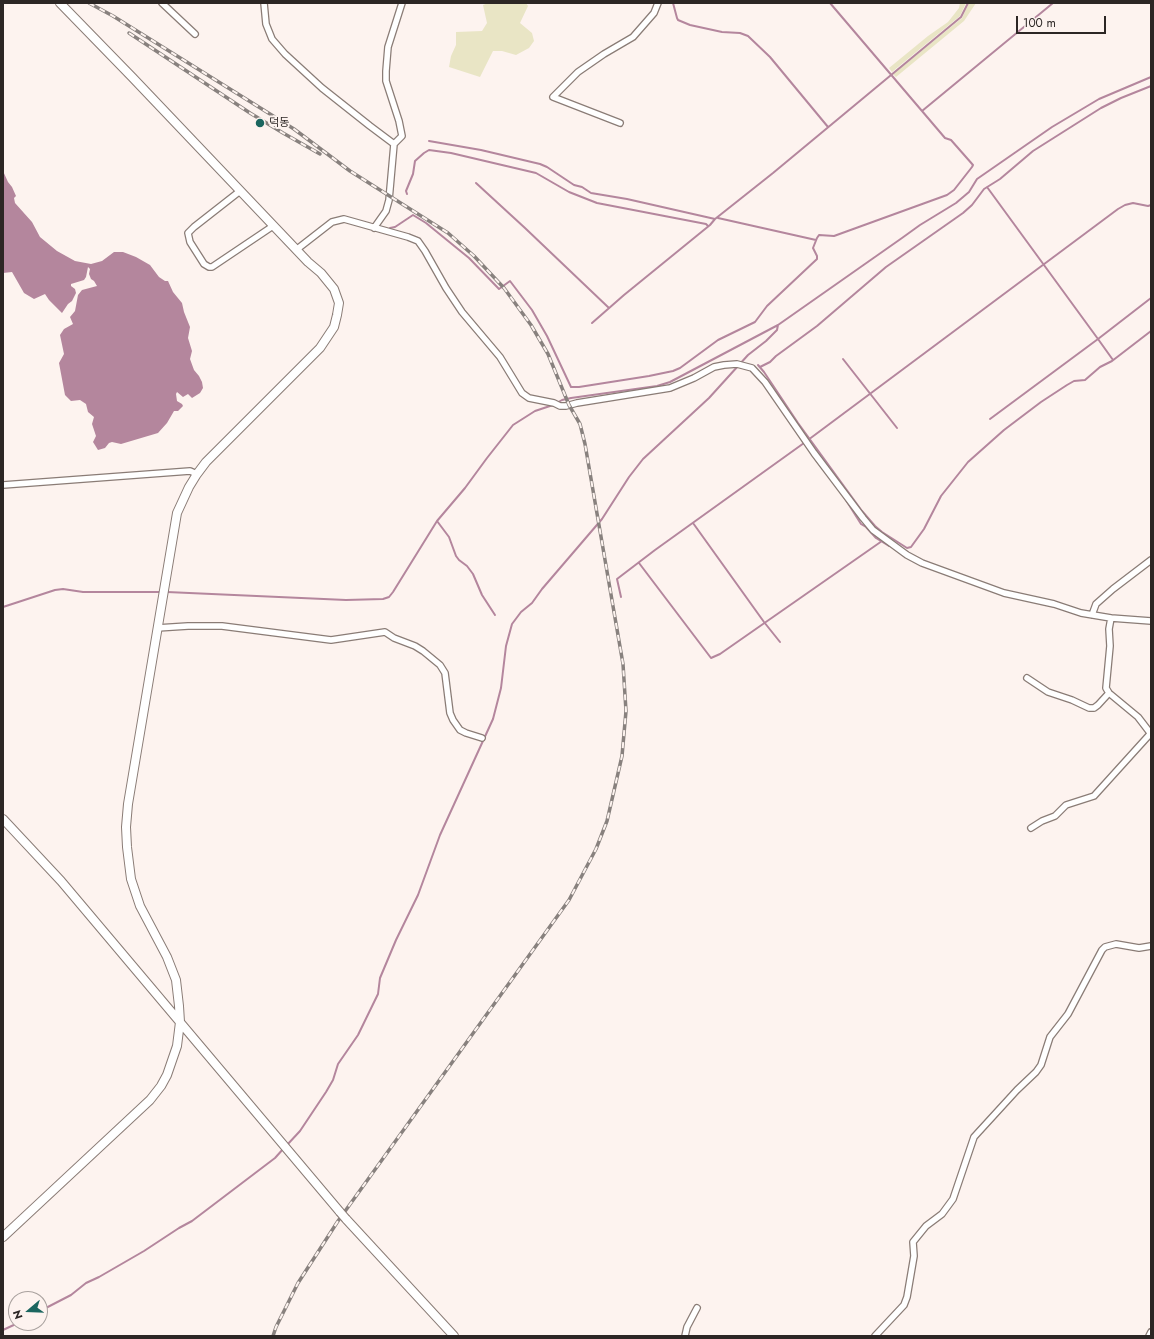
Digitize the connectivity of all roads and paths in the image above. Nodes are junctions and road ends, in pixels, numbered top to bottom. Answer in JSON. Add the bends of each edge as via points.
{"nodes":[{"id":1,"x":60,"y":3,"type":"edge"},
{"id":2,"x":162,"y":3,"type":"edge"},
{"id":3,"x":264,"y":3,"type":"edge"},
{"id":4,"x":402,"y":3,"type":"edge"},
{"id":5,"x":658,"y":3,"type":"edge"},
{"id":6,"x":195,"y":34,"type":"dead end"},
{"id":7,"x":620,"y":123,"type":"dead end"},
{"id":8,"x":394,"y":144,"type":"junction"},
{"id":9,"x":240,"y":191,"type":"junction"},
{"id":10,"x":273,"y":226,"type":"junction"},
{"id":11,"x":374,"y":228,"type":"junction"},
{"id":12,"x":296,"y":250,"type":"junction"},
{"id":13,"x":196,"y":474,"type":"junction"},
{"id":14,"x":3,"y":485,"type":"edge"},
{"id":15,"x":1151,"y":560,"type":"edge"},
{"id":16,"x":1092,"y":615,"type":"junction"},
{"id":17,"x":1111,"y":618,"type":"junction"},
{"id":18,"x":1151,"y":621,"type":"edge"},
{"id":19,"x":157,"y":628,"type":"junction"},
{"id":20,"x":1027,"y":678,"type":"dead end"},
{"id":21,"x":1109,"y":693,"type":"junction"},
{"id":22,"x":1151,"y":734,"type":"edge"},
{"id":23,"x":482,"y":738,"type":"dead end"},
{"id":24,"x":3,"y":819,"type":"edge"},
{"id":25,"x":1031,"y":828,"type":"dead end"},
{"id":26,"x":1151,"y":946,"type":"edge"},
{"id":27,"x":180,"y":1022,"type":"junction"},
{"id":28,"x":3,"y":1237,"type":"edge"},
{"id":29,"x":697,"y":1308,"type":"dead end"},
{"id":30,"x":1151,"y":1332,"type":"edge"},
{"id":31,"x":454,"y":1336,"type":"edge"},
{"id":32,"x":685,"y":1336,"type":"edge"},
{"id":33,"x":875,"y":1336,"type":"edge"},
{"id":34,"x":1149,"y":1336,"type":"edge"}],
"edges":[{"from":1,"to":9,"type":"main road"},
{"from":2,"to":6,"type":"street"},
{"from":3,"to":8,"type":"street","via":[[266,24],[272,39],[285,54],[322,88]]},
{"from":4,"to":8,"type":"street","via":[[388,47],[386,71],[386,81],[402,136]]},
{"from":5,"to":7,"type":"street","via":[[654,13],[633,37],[578,72],[553,97]]},
{"from":8,"to":11,"type":"street","via":[[389,200],[386,211]]},
{"from":9,"to":10,"type":"main road"},
{"from":9,"to":10,"type":"street","via":[[188,233],[190,242],[204,264],[212,267]]},
{"from":10,"to":12,"type":"main road"},
{"from":11,"to":12,"type":"street","via":[[344,219],[332,222]]},
{"from":11,"to":16,"type":"street","via":[[418,241],[462,312],[500,357],[522,393],[529,398],[566,406],[670,388],[724,364],[752,368],[765,382],[863,518],[873,530],[907,555],[987,588]]},
{"from":12,"to":13,"type":"main road","via":[[334,289],[338,303],[334,327],[310,359]]},
{"from":13,"to":14,"type":"street","via":[[190,471]]},
{"from":13,"to":19,"type":"main road","via":[[177,513]]},
{"from":15,"to":16,"type":"street","via":[[1096,604]]},
{"from":16,"to":17,"type":"street"},
{"from":17,"to":18,"type":"street"},
{"from":17,"to":21,"type":"street","via":[[1106,688]]},
{"from":19,"to":23,"type":"street","via":[[222,626],[331,640],[385,632],[424,651],[440,665],[445,673],[453,720],[460,730]]},
{"from":19,"to":27,"type":"main road","via":[[128,804],[127,847],[131,879],[140,906],[176,980]]},
{"from":20,"to":21,"type":"street","via":[[1048,692],[1089,708],[1098,705]]},
{"from":21,"to":22,"type":"street","via":[[1138,717]]},
{"from":22,"to":25,"type":"street","via":[[1094,796],[1066,806],[1055,816]]},
{"from":24,"to":27,"type":"main road","via":[[61,881]]},
{"from":26,"to":33,"type":"street","via":[[1139,948],[1116,944],[1102,950],[1068,1014],[1050,1036],[1036,1072],[974,1137],[953,1199],[942,1214],[926,1226],[913,1242],[914,1256],[904,1305]]},
{"from":27,"to":28,"type":"main road","via":[[178,1046],[167,1075],[150,1100]]},
{"from":27,"to":31,"type":"main road","bridge":true,"via":[[346,1219]]},
{"from":29,"to":32,"type":"street"},
{"from":30,"to":34,"type":"street"}]}
